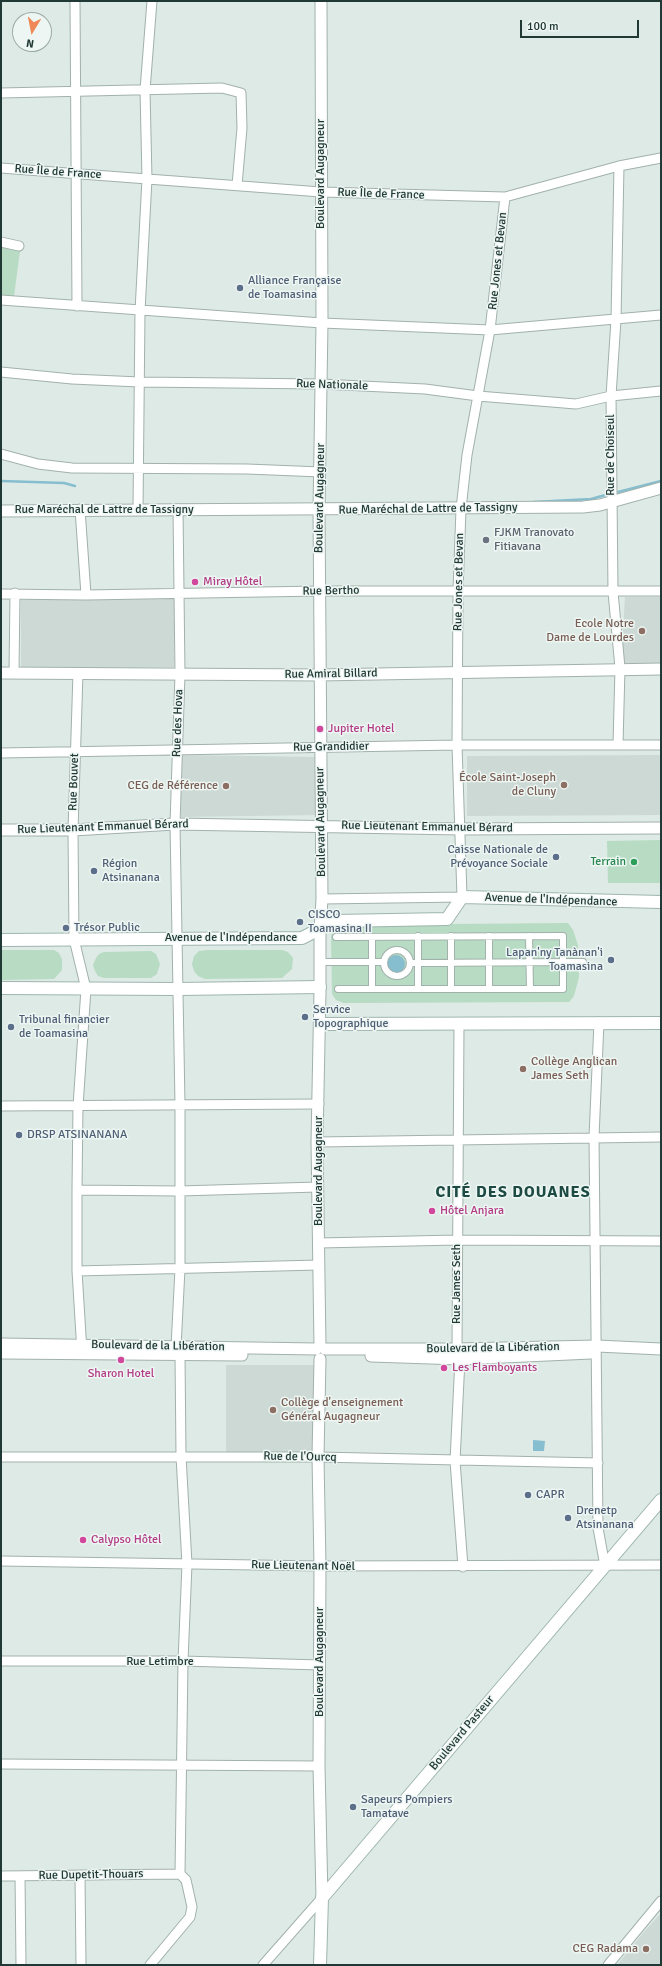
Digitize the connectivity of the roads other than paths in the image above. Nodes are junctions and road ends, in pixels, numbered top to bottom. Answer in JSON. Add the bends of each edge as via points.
{"nodes":[{"id":1,"x":75,"y":1,"type":"edge"},
{"id":2,"x":152,"y":1,"type":"edge"},
{"id":3,"x":321,"y":1,"type":"edge"},
{"id":4,"x":145,"y":90,"type":"junction"},
{"id":5,"x":76,"y":91,"type":"junction"},
{"id":6,"x":1,"y":93,"type":"edge"},
{"id":7,"x":661,"y":158,"type":"edge"},
{"id":8,"x":619,"y":166,"type":"junction"},
{"id":9,"x":1,"y":168,"type":"edge"},
{"id":10,"x":76,"y":173,"type":"junction"},
{"id":11,"x":147,"y":179,"type":"junction"},
{"id":12,"x":237,"y":185,"type":"junction"},
{"id":13,"x":321,"y":192,"type":"junction"},
{"id":14,"x":505,"y":197,"type":"junction"},
{"id":15,"x":1,"y":242,"type":"edge"},
{"id":16,"x":19,"y":246,"type":"dead end"},
{"id":17,"x":1,"y":300,"type":"edge"},
{"id":18,"x":77,"y":306,"type":"junction"},
{"id":19,"x":140,"y":311,"type":"junction"},
{"id":20,"x":661,"y":315,"type":"edge"},
{"id":21,"x":616,"y":320,"type":"junction"},
{"id":22,"x":322,"y":323,"type":"junction"},
{"id":23,"x":490,"y":330,"type":"junction"},
{"id":24,"x":1,"y":372,"type":"edge"},
{"id":25,"x":140,"y":382,"type":"junction"},
{"id":26,"x":321,"y":384,"type":"junction"},
{"id":27,"x":661,"y":391,"type":"edge"},
{"id":28,"x":478,"y":396,"type":"junction"},
{"id":29,"x":611,"y":396,"type":"junction"},
{"id":30,"x":1,"y":454,"type":"edge"},
{"id":31,"x":137,"y":470,"type":"junction"},
{"id":32,"x":321,"y":472,"type":"junction"},
{"id":33,"x":661,"y":488,"type":"edge"},
{"id":34,"x":612,"y":501,"type":"junction"},
{"id":35,"x":80,"y":509,"type":"junction"},
{"id":36,"x":178,"y":509,"type":"junction"},
{"id":37,"x":461,"y":509,"type":"junction"},
{"id":38,"x":138,"y":510,"type":"junction"},
{"id":39,"x":319,"y":510,"type":"junction"},
{"id":40,"x":1,"y":511,"type":"edge"},
{"id":41,"x":320,"y":591,"type":"junction"},
{"id":42,"x":458,"y":591,"type":"junction"},
{"id":43,"x":613,"y":592,"type":"junction"},
{"id":44,"x":661,"y":592,"type":"edge"},
{"id":45,"x":1,"y":594,"type":"edge"},
{"id":46,"x":15,"y":594,"type":"junction"},
{"id":47,"x":86,"y":595,"type":"junction"},
{"id":48,"x":180,"y":595,"type":"junction"},
{"id":49,"x":620,"y":668,"type":"junction"},
{"id":50,"x":661,"y":669,"type":"edge"},
{"id":51,"x":458,"y":672,"type":"junction"},
{"id":52,"x":1,"y":673,"type":"edge"},
{"id":53,"x":14,"y":673,"type":"junction"},
{"id":54,"x":78,"y":673,"type":"junction"},
{"id":55,"x":180,"y":674,"type":"junction"},
{"id":56,"x":319,"y":675,"type":"junction"},
{"id":57,"x":457,"y":745,"type":"junction"},
{"id":58,"x":618,"y":745,"type":"junction"},
{"id":59,"x":661,"y":745,"type":"edge"},
{"id":60,"x":319,"y":748,"type":"junction"},
{"id":61,"x":177,"y":751,"type":"junction"},
{"id":62,"x":1,"y":752,"type":"edge"},
{"id":63,"x":75,"y":752,"type":"junction"},
{"id":64,"x":175,"y":824,"type":"junction"},
{"id":65,"x":321,"y":826,"type":"junction"},
{"id":66,"x":661,"y":828,"type":"edge"},
{"id":67,"x":461,"y":829,"type":"junction"},
{"id":68,"x":1,"y":830,"type":"edge"},
{"id":69,"x":73,"y":830,"type":"junction"},
{"id":70,"x":462,"y":897,"type":"junction"},
{"id":71,"x":322,"y":899,"type":"junction"},
{"id":72,"x":661,"y":902,"type":"edge"},
{"id":73,"x":320,"y":930,"type":"junction"},
{"id":74,"x":418,"y":936,"type":"junction"},
{"id":75,"x":451,"y":936,"type":"junction"},
{"id":76,"x":489,"y":936,"type":"junction"},
{"id":77,"x":529,"y":936,"type":"junction"},
{"id":78,"x":336,"y":937,"type":"dead end"},
{"id":79,"x":372,"y":937,"type":"junction"},
{"id":80,"x":177,"y":938,"type":"junction"},
{"id":81,"x":74,"y":939,"type":"junction"},
{"id":82,"x":1,"y":940,"type":"edge"},
{"id":83,"x":320,"y":962,"type":"junction"},
{"id":84,"x":372,"y":962,"type":"junction"},
{"id":85,"x":384,"y":962,"type":"junction"},
{"id":86,"x":530,"y":962,"type":"junction"},
{"id":87,"x":563,"y":962,"type":"junction"},
{"id":88,"x":583,"y":962,"type":"dead end"},
{"id":89,"x":410,"y":963,"type":"junction"},
{"id":90,"x":418,"y":963,"type":"junction"},
{"id":91,"x":451,"y":963,"type":"junction"},
{"id":92,"x":489,"y":963,"type":"junction"},
{"id":93,"x":1,"y":988,"type":"edge"},
{"id":94,"x":86,"y":989,"type":"junction"},
{"id":95,"x":178,"y":989,"type":"junction"},
{"id":96,"x":338,"y":989,"type":"dead end"},
{"id":97,"x":372,"y":989,"type":"junction"},
{"id":98,"x":418,"y":989,"type":"junction"},
{"id":99,"x":451,"y":989,"type":"junction"},
{"id":100,"x":489,"y":989,"type":"junction"},
{"id":101,"x":530,"y":989,"type":"junction"},
{"id":102,"x":320,"y":991,"type":"junction"},
{"id":103,"x":599,"y":1022,"type":"junction"},
{"id":104,"x":661,"y":1023,"type":"edge"},
{"id":105,"x":320,"y":1024,"type":"junction"},
{"id":106,"x":459,"y":1024,"type":"junction"},
{"id":107,"x":319,"y":1104,"type":"junction"},
{"id":108,"x":180,"y":1105,"type":"junction"},
{"id":109,"x":1,"y":1106,"type":"edge"},
{"id":110,"x":78,"y":1106,"type":"junction"},
{"id":111,"x":661,"y":1137,"type":"edge"},
{"id":112,"x":458,"y":1138,"type":"junction"},
{"id":113,"x":594,"y":1138,"type":"junction"},
{"id":114,"x":318,"y":1142,"type":"junction"},
{"id":115,"x":318,"y":1186,"type":"junction"},
{"id":116,"x":77,"y":1190,"type":"junction"},
{"id":117,"x":179,"y":1191,"type":"junction"},
{"id":118,"x":457,"y":1240,"type":"junction"},
{"id":119,"x":595,"y":1240,"type":"junction"},
{"id":120,"x":661,"y":1241,"type":"edge"},
{"id":121,"x":319,"y":1244,"type":"junction"},
{"id":122,"x":319,"y":1265,"type":"junction"},
{"id":123,"x":180,"y":1269,"type":"junction"},
{"id":124,"x":77,"y":1272,"type":"junction"},
{"id":125,"x":1,"y":1344,"type":"edge"},
{"id":126,"x":597,"y":1349,"type":"junction"},
{"id":127,"x":661,"y":1349,"type":"edge"},
{"id":128,"x":82,"y":1350,"type":"junction"},
{"id":129,"x":178,"y":1351,"type":"junction"},
{"id":130,"x":320,"y":1352,"type":"junction"},
{"id":131,"x":1,"y":1353,"type":"edge"},
{"id":132,"x":458,"y":1354,"type":"junction"},
{"id":133,"x":661,"y":1356,"type":"edge"},
{"id":134,"x":181,"y":1456,"type":"junction"},
{"id":135,"x":1,"y":1457,"type":"edge"},
{"id":136,"x":318,"y":1457,"type":"junction"},
{"id":137,"x":456,"y":1461,"type":"junction"},
{"id":138,"x":598,"y":1464,"type":"junction"},
{"id":139,"x":661,"y":1500,"type":"edge"},
{"id":140,"x":1,"y":1561,"type":"edge"},
{"id":141,"x":187,"y":1564,"type":"junction"},
{"id":142,"x":661,"y":1565,"type":"edge"},
{"id":143,"x":320,"y":1566,"type":"junction"},
{"id":144,"x":604,"y":1566,"type":"junction"},
{"id":145,"x":463,"y":1567,"type":"junction"},
{"id":146,"x":1,"y":1661,"type":"edge"},
{"id":147,"x":183,"y":1662,"type":"junction"},
{"id":148,"x":320,"y":1665,"type":"junction"},
{"id":149,"x":1,"y":1764,"type":"edge"},
{"id":150,"x":180,"y":1765,"type":"junction"},
{"id":151,"x":319,"y":1766,"type":"junction"},
{"id":152,"x":180,"y":1874,"type":"junction"},
{"id":153,"x":80,"y":1875,"type":"junction"},
{"id":154,"x":1,"y":1876,"type":"edge"},
{"id":155,"x":20,"y":1876,"type":"junction"},
{"id":156,"x":322,"y":1898,"type":"junction"},
{"id":157,"x":661,"y":1901,"type":"edge"},
{"id":158,"x":21,"y":1965,"type":"edge"},
{"id":159,"x":81,"y":1965,"type":"edge"},
{"id":160,"x":150,"y":1965,"type":"edge"},
{"id":161,"x":263,"y":1965,"type":"edge"},
{"id":162,"x":320,"y":1965,"type":"edge"},
{"id":163,"x":608,"y":1965,"type":"edge"}],
"edges":[{"from":1,"to":5,"type":"street"},
{"from":2,"to":4,"type":"street"},
{"from":3,"to":13,"type":"street","name":"Boulevard Augagneur"},
{"from":4,"to":5,"type":"street"},
{"from":4,"to":11,"type":"street"},
{"from":4,"to":12,"type":"street","via":[[222,88],[241,92],[242,128]]},
{"from":5,"to":6,"type":"street"},
{"from":5,"to":10,"type":"street"},
{"from":7,"to":8,"type":"street","name":"Rue Île de France"},
{"from":8,"to":14,"type":"street","name":"Rue Île de France"},
{"from":8,"to":21,"type":"street","name":"Rue de Choiseul"},
{"from":9,"to":10,"type":"street","name":"Rue Île de France"},
{"from":10,"to":11,"type":"street","name":"Rue Île de France"},
{"from":10,"to":18,"type":"street"},
{"from":11,"to":12,"type":"street","name":"Rue Île de France"},
{"from":11,"to":19,"type":"street"},
{"from":12,"to":13,"type":"street","name":"Rue Île de France"},
{"from":13,"to":14,"type":"street","name":"Rue Île de France"},
{"from":13,"to":22,"type":"street","name":"Boulevard Augagneur"},
{"from":14,"to":23,"type":"street","name":"Rue Jones et Bevan"},
{"from":15,"to":16,"type":"street"},
{"from":17,"to":18,"type":"street"},
{"from":18,"to":19,"type":"street"},
{"from":19,"to":22,"type":"street"},
{"from":19,"to":25,"type":"street"},
{"from":20,"to":21,"type":"street"},
{"from":21,"to":23,"type":"street"},
{"from":21,"to":29,"type":"street","name":"Rue de Choiseul"},
{"from":22,"to":23,"type":"street"},
{"from":22,"to":26,"type":"street","name":"Boulevard Augagneur"},
{"from":23,"to":28,"type":"street","name":"Rue Jones et Bevan"},
{"from":24,"to":25,"type":"street","name":"Rue Nationale","via":[[72,380]]},
{"from":25,"to":26,"type":"street","name":"Rue Nationale"},
{"from":25,"to":31,"type":"street"},
{"from":26,"to":28,"type":"street","name":"Rue Nationale","via":[[425,389]]},
{"from":26,"to":32,"type":"street","name":"Boulevard Augagneur"},
{"from":27,"to":29,"type":"street","name":"Rue Nationale"},
{"from":28,"to":29,"type":"street","name":"Rue Nationale","via":[[576,404]]},
{"from":28,"to":37,"type":"street","name":"Rue Jones et Bevan","via":[[467,455]]},
{"from":29,"to":34,"type":"street","name":"Rue de Choiseul"},
{"from":30,"to":31,"type":"street","via":[[38,464]]},
{"from":31,"to":32,"type":"street","via":[[247,469]]},
{"from":31,"to":38,"type":"street"},
{"from":32,"to":39,"type":"street","name":"Boulevard Augagneur"},
{"from":33,"to":34,"type":"street","name":"Rue Maréchal de Lattre de Tassigny"},
{"from":34,"to":37,"type":"street","name":"Rue Maréchal de Lattre de Tassigny","via":[[583,507]]},
{"from":34,"to":43,"type":"street","name":"Rue de Choiseul"},
{"from":35,"to":38,"type":"street","name":"Rue Maréchal de Lattre de Tassigny"},
{"from":35,"to":40,"type":"street","name":"Rue Maréchal de Lattre de Tassigny"},
{"from":35,"to":47,"type":"street"},
{"from":36,"to":38,"type":"street","name":"Rue Maréchal de Lattre de Tassigny"},
{"from":36,"to":39,"type":"street","name":"Rue Maréchal de Lattre de Tassigny"},
{"from":36,"to":48,"type":"street","name":"Rue des Hova"},
{"from":37,"to":39,"type":"street","name":"Rue Maréchal de Lattre de Tassigny"},
{"from":37,"to":42,"type":"street","name":"Rue Jones et Bevan"},
{"from":39,"to":41,"type":"street","name":"Boulevard Augagneur"},
{"from":41,"to":42,"type":"street","name":"Rue Bertho"},
{"from":41,"to":48,"type":"street","name":"Rue Bertho"},
{"from":41,"to":56,"type":"street","name":"Boulevard Augagneur"},
{"from":42,"to":43,"type":"street","name":"Rue Bertho"},
{"from":42,"to":51,"type":"street","name":"Rue Jones et Bevan"},
{"from":43,"to":44,"type":"street","name":"Rue Bertho"},
{"from":43,"to":49,"type":"street","name":"Rue de Choiseul"},
{"from":45,"to":46,"type":"street","name":"Rue Bertho"},
{"from":46,"to":47,"type":"street","name":"Rue Bertho"},
{"from":46,"to":53,"type":"street"},
{"from":47,"to":48,"type":"street","name":"Rue Bertho"},
{"from":48,"to":55,"type":"street","name":"Rue des Hova"},
{"from":49,"to":50,"type":"street","name":"Rue Amiral Billard"},
{"from":49,"to":51,"type":"street","name":"Rue Amiral Billard"},
{"from":49,"to":58,"type":"street","name":"Rue de Choiseul"},
{"from":51,"to":56,"type":"street","name":"Rue Amiral Billard"},
{"from":51,"to":57,"type":"street","name":"Rue Jones et Bevan"},
{"from":52,"to":53,"type":"street","name":"Rue Amiral Billard"},
{"from":53,"to":54,"type":"street","name":"Rue Amiral Billard"},
{"from":54,"to":55,"type":"street","name":"Rue Amiral Billard"},
{"from":54,"to":63,"type":"street","name":"Rue Bouvet"},
{"from":55,"to":56,"type":"street","name":"Rue Amiral Billard"},
{"from":55,"to":61,"type":"street","name":"Rue des Hova"},
{"from":56,"to":60,"type":"street","name":"Boulevard Augagneur"},
{"from":57,"to":58,"type":"street","name":"Rue Grandidier"},
{"from":57,"to":60,"type":"street","name":"Rue Grandidier"},
{"from":57,"to":67,"type":"street","name":"Rue Jones et Bevan"},
{"from":58,"to":59,"type":"street","name":"Rue Grandidier"},
{"from":60,"to":61,"type":"street","name":"Rue Grandidier"},
{"from":60,"to":65,"type":"street","name":"Boulevard Augagneur"},
{"from":61,"to":63,"type":"street","name":"Rue Grandidier"},
{"from":61,"to":64,"type":"street","name":"Rue des Hova"},
{"from":62,"to":63,"type":"street","name":"Rue Grandidier"},
{"from":63,"to":69,"type":"street","name":"Rue Bouvet"},
{"from":64,"to":65,"type":"street","name":"Rue Lieutenant Emmanuel Bérard"},
{"from":64,"to":69,"type":"street","name":"Rue Lieutenant Emmanuel Bérard"},
{"from":64,"to":80,"type":"street","name":"Rue des Hova"},
{"from":65,"to":67,"type":"street","name":"Rue Lieutenant Emmanuel Bérard"},
{"from":65,"to":71,"type":"street","name":"Boulevard Augagneur"},
{"from":66,"to":67,"type":"street","name":"Rue Lieutenant Emmanuel Bérard"},
{"from":67,"to":70,"type":"street","name":"Rue Jones et Bevan"},
{"from":68,"to":69,"type":"street","name":"Rue Lieutenant Emmanuel Bérard"},
{"from":69,"to":81,"type":"street","name":"Rue Bouvet"},
{"from":70,"to":71,"type":"street"},
{"from":70,"to":72,"type":"main road","name":"Avenue de l'Indépendance"},
{"from":70,"to":73,"type":"main road","name":"Avenue de l'Indépendance","via":[[447,919],[335,922]]},
{"from":71,"to":73,"type":"street","name":"Boulevard Augagneur"},
{"from":73,"to":80,"type":"main road","name":"Avenue de l'Indépendance","via":[[302,938]]},
{"from":73,"to":83,"type":"street","name":"Boulevard Augagneur"},
{"from":74,"to":75,"type":"street"},
{"from":74,"to":79,"type":"street"},
{"from":74,"to":90,"type":"street"},
{"from":75,"to":76,"type":"street"},
{"from":75,"to":91,"type":"street"},
{"from":76,"to":77,"type":"street"},
{"from":76,"to":92,"type":"street"},
{"from":77,"to":86,"type":"street"},
{"from":77,"to":87,"type":"street","via":[[563,936]]},
{"from":78,"to":79,"type":"street"},
{"from":79,"to":84,"type":"street"},
{"from":80,"to":81,"type":"main road","name":"Avenue de l'Indépendance"},
{"from":80,"to":95,"type":"street","name":"Rue des Hova"},
{"from":81,"to":82,"type":"main road","name":"Avenue de l'Indépendance"},
{"from":81,"to":94,"type":"street","name":"Rue Bouvet"},
{"from":83,"to":84,"type":"street"},
{"from":83,"to":102,"type":"street","name":"Boulevard Augagneur"},
{"from":84,"to":85,"type":"street"},
{"from":84,"to":97,"type":"street"},
{"from":85,"to":89,"type":"street","via":[[388,954],[399,950],[407,955]]},
{"from":85,"to":89,"type":"street","via":[[387,972],[396,976],[404,974]]},
{"from":86,"to":87,"type":"street"},
{"from":86,"to":92,"type":"street"},
{"from":86,"to":101,"type":"street"},
{"from":87,"to":88,"type":"street"},
{"from":87,"to":101,"type":"street","via":[[563,989]]},
{"from":89,"to":90,"type":"street"},
{"from":90,"to":91,"type":"street"},
{"from":90,"to":98,"type":"street"},
{"from":91,"to":92,"type":"street"},
{"from":91,"to":99,"type":"street"},
{"from":92,"to":100,"type":"street"},
{"from":93,"to":94,"type":"main road"},
{"from":94,"to":95,"type":"main road"},
{"from":94,"to":110,"type":"street","name":"Rue Bouvet"},
{"from":95,"to":102,"type":"main road"},
{"from":95,"to":108,"type":"street","name":"Rue des Hova"},
{"from":96,"to":97,"type":"street"},
{"from":97,"to":98,"type":"street"},
{"from":98,"to":99,"type":"street"},
{"from":99,"to":100,"type":"street"},
{"from":100,"to":101,"type":"street"},
{"from":102,"to":105,"type":"street","name":"Boulevard Augagneur"},
{"from":103,"to":104,"type":"main road"},
{"from":103,"to":106,"type":"main road"},
{"from":103,"to":113,"type":"street"},
{"from":105,"to":106,"type":"main road"},
{"from":105,"to":107,"type":"street","name":"Boulevard Augagneur"},
{"from":106,"to":112,"type":"street","name":"Rue James Seth"},
{"from":107,"to":108,"type":"street"},
{"from":107,"to":114,"type":"street","name":"Boulevard Augagneur"},
{"from":108,"to":110,"type":"street"},
{"from":108,"to":117,"type":"street","name":"Rue des Hova"},
{"from":109,"to":110,"type":"street"},
{"from":110,"to":116,"type":"street","name":"Rue Bouvet"},
{"from":111,"to":113,"type":"street"},
{"from":112,"to":113,"type":"street"},
{"from":112,"to":114,"type":"street"},
{"from":112,"to":118,"type":"street","name":"Rue James Seth"},
{"from":113,"to":119,"type":"street"},
{"from":114,"to":115,"type":"street","name":"Boulevard Augagneur"},
{"from":115,"to":117,"type":"street"},
{"from":115,"to":121,"type":"street","name":"Boulevard Augagneur"},
{"from":116,"to":117,"type":"street"},
{"from":116,"to":124,"type":"street","name":"Rue Bouvet"},
{"from":117,"to":123,"type":"street","name":"Rue des Hova"},
{"from":118,"to":119,"type":"street"},
{"from":118,"to":121,"type":"street"},
{"from":118,"to":132,"type":"street","name":"Rue James Seth"},
{"from":119,"to":120,"type":"street"},
{"from":119,"to":126,"type":"street"},
{"from":121,"to":122,"type":"street","name":"Boulevard Augagneur"},
{"from":122,"to":123,"type":"street"},
{"from":122,"to":130,"type":"street","name":"Boulevard Augagneur"},
{"from":123,"to":124,"type":"street"},
{"from":123,"to":129,"type":"street","name":"Rue des Hova"},
{"from":124,"to":128,"type":"street","name":"Rue Bouvet"},
{"from":125,"to":128,"type":"street","name":"Boulevard de la Libération"},
{"from":126,"to":127,"type":"street","name":"Boulevard de la Libération"},
{"from":126,"to":132,"type":"street","name":"Boulevard de la Libération"},
{"from":126,"to":133,"type":"street","name":"Boulevard de la Libération"},
{"from":126,"to":138,"type":"street"},
{"from":128,"to":129,"type":"street","name":"Boulevard de la Libération"},
{"from":128,"to":131,"type":"street","name":"Boulevard de la Libération"},
{"from":129,"to":130,"type":"street","name":"Boulevard de la Libération"},
{"from":129,"to":134,"type":"street","name":"Rue des Hova"},
{"from":130,"to":132,"type":"street","name":"Boulevard de la Libération"},
{"from":130,"to":136,"type":"street","name":"Boulevard Augagneur"},
{"from":132,"to":137,"type":"street","name":"Rue James Seth"},
{"from":134,"to":135,"type":"street","name":"Rue de l'Ourcq"},
{"from":134,"to":136,"type":"street","name":"Rue de l'Ourcq"},
{"from":134,"to":141,"type":"street","name":"Rue des Hova"},
{"from":136,"to":137,"type":"street","name":"Rue de l'Ourcq"},
{"from":136,"to":143,"type":"street","name":"Boulevard Augagneur"},
{"from":137,"to":138,"type":"street","name":"Rue de l'Ourcq"},
{"from":137,"to":145,"type":"street","name":"Rue James Seth"},
{"from":138,"to":144,"type":"street","via":[[598,1528]]},
{"from":139,"to":144,"type":"main road","name":"Boulevard Pasteur"},
{"from":140,"to":141,"type":"street","name":"Rue Lieutenant Noël"},
{"from":141,"to":143,"type":"street","name":"Rue Lieutenant Noël"},
{"from":141,"to":147,"type":"street","name":"Rue des Hova"},
{"from":142,"to":144,"type":"street","name":"Rue Lieutenant Noël"},
{"from":143,"to":145,"type":"street","name":"Rue Lieutenant Noël"},
{"from":143,"to":148,"type":"street","name":"Boulevard Augagneur"},
{"from":144,"to":145,"type":"street","name":"Rue Lieutenant Noël"},
{"from":144,"to":156,"type":"main road","name":"Boulevard Pasteur"},
{"from":146,"to":147,"type":"street","name":"Rue Letimbre"},
{"from":147,"to":148,"type":"street","name":"Rue Letimbre"},
{"from":147,"to":150,"type":"street","name":"Rue des Hova"},
{"from":148,"to":151,"type":"street","name":"Boulevard Augagneur"},
{"from":149,"to":150,"type":"street"},
{"from":150,"to":151,"type":"street"},
{"from":150,"to":152,"type":"street","name":"Rue des Hova"},
{"from":151,"to":156,"type":"street","name":"Boulevard Augagneur"},
{"from":152,"to":153,"type":"street","name":"Rue Dupetit-Thouars"},
{"from":152,"to":160,"type":"street","via":[[186,1880],[191,1897],[190,1917]]},
{"from":153,"to":155,"type":"street","name":"Rue Dupetit-Thouars"},
{"from":153,"to":159,"type":"street"},
{"from":154,"to":155,"type":"street","name":"Rue Dupetit-Thouars"},
{"from":155,"to":158,"type":"street"},
{"from":156,"to":161,"type":"street","name":"Boulevard Pasteur"},
{"from":156,"to":162,"type":"main road","name":"Boulevard Augagneur"},
{"from":157,"to":163,"type":"street"}]}
